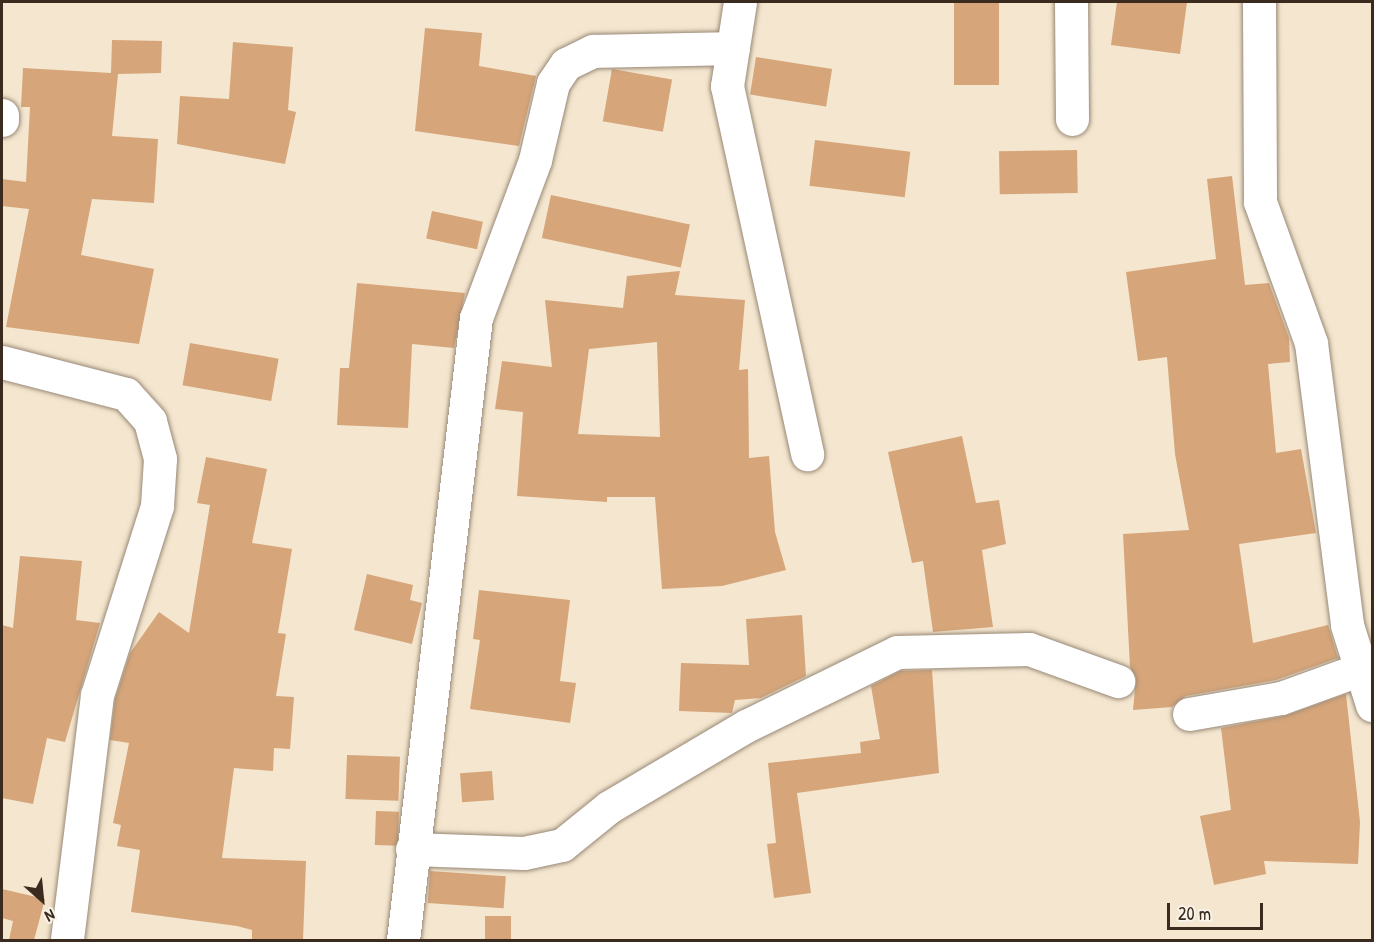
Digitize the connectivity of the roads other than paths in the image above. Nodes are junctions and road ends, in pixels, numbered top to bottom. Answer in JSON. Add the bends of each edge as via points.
{"nodes":[{"id":1,"x":740,"y":2,"type":"edge"},
{"id":2,"x":1071,"y":2,"type":"edge"},
{"id":3,"x":1259,"y":2,"type":"edge"},
{"id":4,"x":733,"y":48,"type":"junction"},
{"id":5,"x":2,"y":115,"type":"edge"},
{"id":6,"x":1072,"y":119,"type":"dead end"},
{"id":7,"x":2,"y":120,"type":"edge"},
{"id":8,"x":2,"y":362,"type":"edge"},
{"id":9,"x":807,"y":454,"type":"dead end"},
{"id":10,"x":1361,"y":669,"type":"junction"},
{"id":11,"x":1118,"y":681,"type":"dead end"},
{"id":12,"x":1372,"y":705,"type":"edge"},
{"id":13,"x":1188,"y":714,"type":"dead end"},
{"id":14,"x":412,"y":849,"type":"junction"},
{"id":15,"x":67,"y":940,"type":"edge"},
{"id":16,"x":403,"y":940,"type":"edge"}],
"edges":[{"from":1,"to":4,"type":"street"},
{"from":2,"to":6,"type":"street"},
{"from":3,"to":10,"type":"street","via":[[1260,202],[1311,343],[1347,625]]},
{"from":4,"to":9,"type":"street","via":[[727,86]]},
{"from":4,"to":14,"type":"street","via":[[593,51],[566,64],[553,82],[534,160],[477,318]]},
{"from":5,"to":7,"type":"street"},
{"from":8,"to":15,"type":"street","via":[[126,394],[150,421],[160,459],[157,506],[97,695]]},
{"from":10,"to":12,"type":"street"},
{"from":10,"to":13,"type":"street","via":[[1281,699]]},
{"from":11,"to":14,"type":"street","via":[[1029,649],[897,652],[746,726],[609,807],[562,845],[524,853]]},
{"from":14,"to":16,"type":"street"}]}
